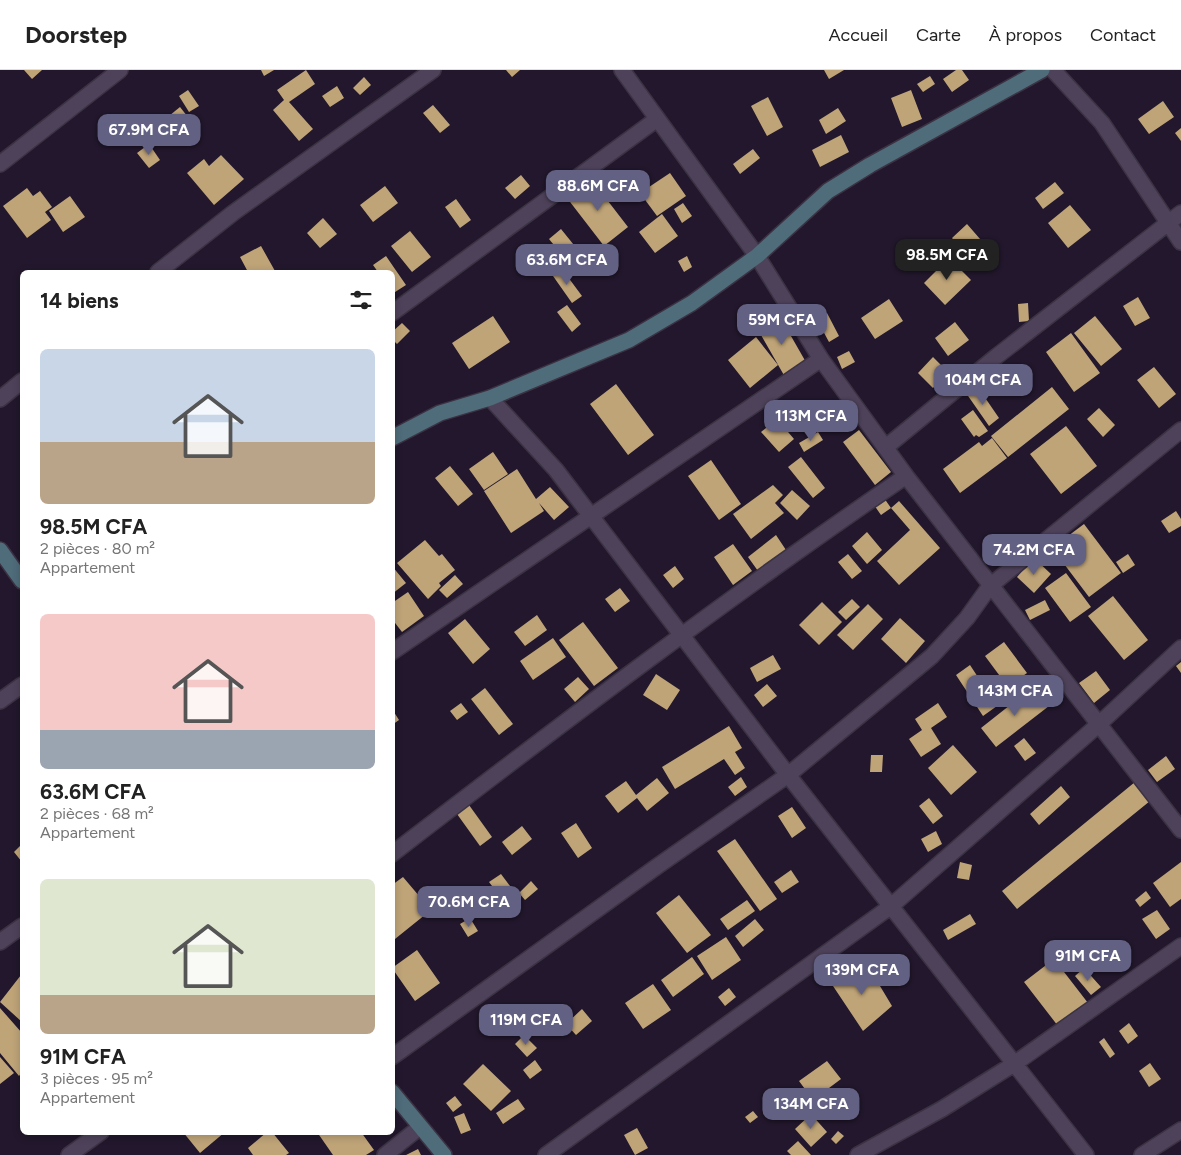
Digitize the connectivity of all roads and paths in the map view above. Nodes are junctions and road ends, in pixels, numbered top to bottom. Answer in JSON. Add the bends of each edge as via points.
{"nodes":[{"id":1,"x":120,"y":70,"type":"edge"},
{"id":2,"x":433,"y":70,"type":"edge"},
{"id":3,"x":622,"y":70,"type":"edge"},
{"id":4,"x":1042,"y":70,"type":"edge"},
{"id":5,"x":1053,"y":70,"type":"edge"},
{"id":6,"x":657,"y":119,"type":"junction"},
{"id":7,"x":0,"y":164,"type":"edge"},
{"id":8,"x":1181,"y":213,"type":"edge"},
{"id":9,"x":1167,"y":222,"type":"junction"},
{"id":10,"x":1181,"y":242,"type":"edge"},
{"id":11,"x":757,"y":256,"type":"junction"},
{"id":12,"x":161,"y":270,"type":"edge"},
{"id":13,"x":395,"y":311,"type":"edge"},
{"id":14,"x":821,"y":359,"type":"junction"},
{"id":15,"x":20,"y":383,"type":"edge"},
{"id":16,"x":490,"y":398,"type":"junction"},
{"id":17,"x":0,"y":399,"type":"edge"},
{"id":18,"x":1181,"y":430,"type":"edge"},
{"id":19,"x":395,"y":436,"type":"edge"},
{"id":20,"x":886,"y":447,"type":"junction"},
{"id":21,"x":906,"y":476,"type":"junction"},
{"id":22,"x":591,"y":517,"type":"junction"},
{"id":23,"x":0,"y":550,"type":"edge"},
{"id":24,"x":20,"y":578,"type":"edge"},
{"id":25,"x":990,"y":586,"type":"junction"},
{"id":26,"x":681,"y":636,"type":"junction"},
{"id":27,"x":1181,"y":648,"type":"edge"},
{"id":28,"x":395,"y":650,"type":"edge"},
{"id":29,"x":20,"y":686,"type":"edge"},
{"id":30,"x":0,"y":701,"type":"edge"},
{"id":31,"x":1098,"y":726,"type":"junction"},
{"id":32,"x":788,"y":775,"type":"junction"},
{"id":33,"x":1181,"y":830,"type":"edge"},
{"id":34,"x":395,"y":852,"type":"edge"},
{"id":35,"x":890,"y":907,"type":"junction"},
{"id":36,"x":20,"y":927,"type":"edge"},
{"id":37,"x":0,"y":942,"type":"edge"},
{"id":38,"x":1181,"y":946,"type":"edge"},
{"id":39,"x":395,"y":1055,"type":"edge"},
{"id":40,"x":1014,"y":1064,"type":"junction"},
{"id":41,"x":395,"y":1096,"type":"edge"},
{"id":42,"x":420,"y":1128,"type":"junction"},
{"id":43,"x":1181,"y":1130,"type":"edge"},
{"id":44,"x":97,"y":1135,"type":"edge"},
{"id":45,"x":69,"y":1155,"type":"edge"},
{"id":46,"x":385,"y":1155,"type":"edge"},
{"id":47,"x":444,"y":1155,"type":"edge"},
{"id":48,"x":546,"y":1155,"type":"edge"},
{"id":49,"x":858,"y":1155,"type":"edge"},
{"id":50,"x":1086,"y":1155,"type":"edge"},
{"id":51,"x":1142,"y":1155,"type":"edge"}],
"edges":[{"from":1,"to":7,"type":"street"},
{"from":2,"to":12,"type":"street","via":[[233,213]]},
{"from":3,"to":6,"type":"street"},
{"from":4,"to":11,"type":"street","via":[[828,191]]},
{"from":5,"to":9,"type":"street","via":[[1102,123]]},
{"from":6,"to":11,"type":"street"},
{"from":6,"to":13,"type":"street"},
{"from":8,"to":9,"type":"street"},
{"from":9,"to":10,"type":"street"},
{"from":9,"to":20,"type":"street"},
{"from":11,"to":14,"type":"street"},
{"from":11,"to":16,"type":"street","via":[[692,303],[629,340]]},
{"from":14,"to":20,"type":"street"},
{"from":14,"to":22,"type":"street"},
{"from":15,"to":17,"type":"street"},
{"from":16,"to":19,"type":"street","via":[[440,413]]},
{"from":16,"to":22,"type":"street","via":[[556,470]]},
{"from":18,"to":25,"type":"street"},
{"from":20,"to":21,"type":"street"},
{"from":21,"to":25,"type":"street"},
{"from":21,"to":26,"type":"street"},
{"from":22,"to":26,"type":"street"},
{"from":22,"to":28,"type":"street"},
{"from":23,"to":24,"type":"street"},
{"from":25,"to":31,"type":"street"},
{"from":25,"to":32,"type":"street","via":[[932,656]]},
{"from":26,"to":32,"type":"street"},
{"from":26,"to":34,"type":"street"},
{"from":27,"to":31,"type":"street"},
{"from":29,"to":30,"type":"street"},
{"from":31,"to":33,"type":"street"},
{"from":31,"to":35,"type":"street"},
{"from":32,"to":35,"type":"street"},
{"from":32,"to":39,"type":"street"},
{"from":35,"to":40,"type":"street"},
{"from":35,"to":48,"type":"street"},
{"from":36,"to":37,"type":"street"},
{"from":38,"to":40,"type":"street"},
{"from":40,"to":49,"type":"street","via":[[942,1109]]},
{"from":40,"to":50,"type":"street"},
{"from":41,"to":42,"type":"street"},
{"from":42,"to":46,"type":"street"},
{"from":42,"to":47,"type":"street"},
{"from":43,"to":51,"type":"street"},
{"from":44,"to":45,"type":"street"}]}
